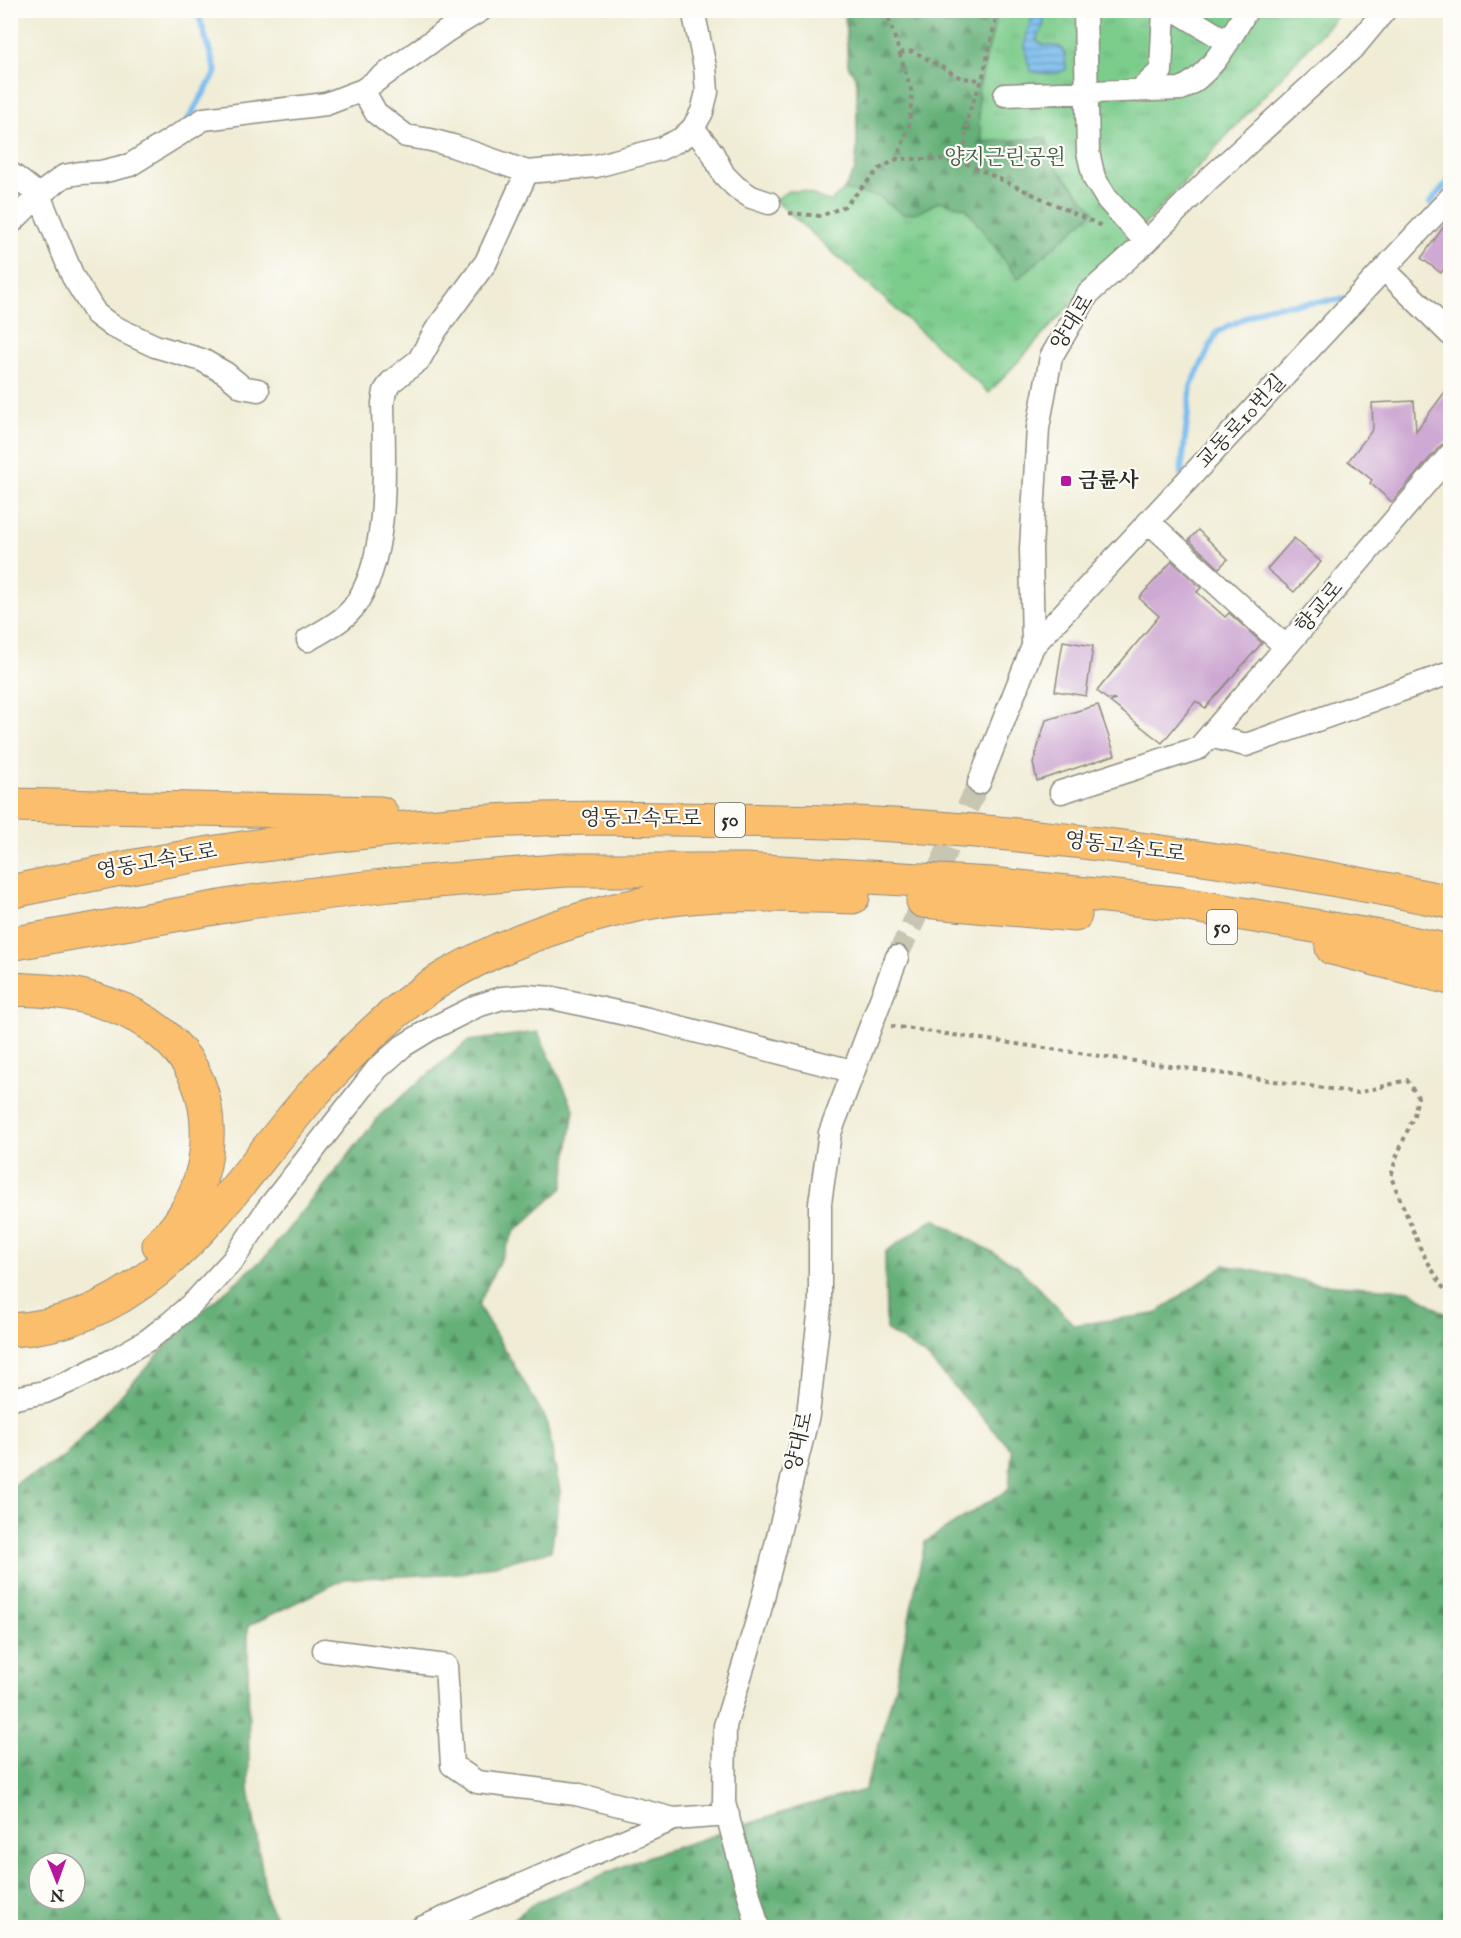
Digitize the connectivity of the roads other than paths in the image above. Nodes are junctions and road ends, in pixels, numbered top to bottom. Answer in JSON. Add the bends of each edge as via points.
{"nodes":[{"id":1,"x":481,"y":10,"type":"edge"},
{"id":2,"x":693,"y":10,"type":"edge"},
{"id":3,"x":1085,"y":10,"type":"edge"},
{"id":4,"x":1164,"y":10,"type":"edge"},
{"id":5,"x":1175,"y":10,"type":"edge"},
{"id":6,"x":1247,"y":10,"type":"edge"},
{"id":7,"x":1385,"y":10,"type":"edge"},
{"id":8,"x":1228,"y":42,"type":"junction"},
{"id":9,"x":363,"y":90,"type":"junction"},
{"id":10,"x":1139,"y":91,"type":"junction"},
{"id":11,"x":1088,"y":92,"type":"junction"},
{"id":12,"x":1005,"y":95,"type":"dead end"},
{"id":13,"x":693,"y":128,"type":"junction"},
{"id":14,"x":527,"y":172,"type":"junction"},
{"id":15,"x":10,"y":173,"type":"edge"},
{"id":16,"x":39,"y":195,"type":"junction"},
{"id":17,"x":1450,"y":198,"type":"edge"},
{"id":18,"x":769,"y":202,"type":"dead end"},
{"id":19,"x":10,"y":224,"type":"edge"},
{"id":20,"x":1146,"y":242,"type":"junction"},
{"id":21,"x":1384,"y":269,"type":"junction"},
{"id":22,"x":1450,"y":334,"type":"edge"},
{"id":23,"x":258,"y":390,"type":"dead end"},
{"id":24,"x":1450,"y":455,"type":"edge"},
{"id":25,"x":1149,"y":522,"type":"junction"},
{"id":26,"x":308,"y":640,"type":"dead end"},
{"id":27,"x":1033,"y":646,"type":"junction"},
{"id":28,"x":1286,"y":647,"type":"junction"},
{"id":29,"x":1450,"y":673,"type":"edge"},
{"id":30,"x":1210,"y":736,"type":"junction"},
{"id":31,"x":979,"y":783,"type":"tunnel mouth"},
{"id":32,"x":1061,"y":792,"type":"dead end"},
{"id":33,"x":10,"y":805,"type":"edge"},
{"id":34,"x":668,"y":818,"type":"junction"},
{"id":35,"x":991,"y":884,"type":"junction"},
{"id":36,"x":10,"y":892,"type":"edge"},
{"id":37,"x":1450,"y":902,"type":"edge"},
{"id":38,"x":1231,"y":929,"type":"junction"},
{"id":39,"x":10,"y":944,"type":"edge"},
{"id":40,"x":1450,"y":951,"type":"edge"},
{"id":41,"x":897,"y":957,"type":"tunnel mouth"},
{"id":42,"x":1450,"y":978,"type":"edge"},
{"id":43,"x":10,"y":989,"type":"edge"},
{"id":44,"x":852,"y":1071,"type":"junction"},
{"id":45,"x":10,"y":1309,"type":"edge"},
{"id":46,"x":10,"y":1330,"type":"edge"},
{"id":47,"x":10,"y":1399,"type":"edge"},
{"id":48,"x":324,"y":1650,"type":"dead end"},
{"id":49,"x":728,"y":1815,"type":"junction"},
{"id":50,"x":674,"y":1819,"type":"junction"},
{"id":51,"x":421,"y":1928,"type":"edge"},
{"id":52,"x":758,"y":1928,"type":"edge"}],
"edges":[{"from":1,"to":9,"type":"street"},
{"from":2,"to":13,"type":"street","via":[[707,92]]},
{"from":3,"to":11,"type":"street"},
{"from":4,"to":10,"type":"street","via":[[1161,71]]},
{"from":5,"to":8,"type":"street"},
{"from":6,"to":8,"type":"street"},
{"from":7,"to":20,"type":"street","name":"양대로","via":[[1356,45]]},
{"from":8,"to":10,"type":"street","via":[[1195,82],[1181,89]]},
{"from":9,"to":14,"type":"street","via":[[376,113],[406,136],[453,146]]},
{"from":9,"to":16,"type":"street","via":[[326,104],[204,119],[130,165],[64,176]]},
{"from":10,"to":11,"type":"street"},
{"from":11,"to":12,"type":"street"},
{"from":11,"to":20,"type":"street","via":[[1088,152],[1094,178],[1107,199]]},
{"from":13,"to":14,"type":"street","via":[[660,149],[596,166]]},
{"from":13,"to":18,"type":"street","via":[[736,187]]},
{"from":14,"to":26,"type":"street","via":[[486,262],[418,360],[385,391],[385,485],[369,578],[351,610]]},
{"from":15,"to":16,"type":"street"},
{"from":16,"to":19,"type":"street"},
{"from":16,"to":23,"type":"street","via":[[73,277],[96,314],[154,346],[202,360],[242,387]]},
{"from":17,"to":21,"type":"street","name":"교동로10번길"},
{"from":20,"to":27,"type":"street","name":"양대로","via":[[1088,294],[1052,357],[1038,429],[1031,549]]},
{"from":21,"to":22,"type":"street"},
{"from":21,"to":25,"type":"street","name":"교동로10번길"},
{"from":24,"to":28,"type":"street","name":"향교로"},
{"from":25,"to":27,"type":"street","name":"교동로10번길"},
{"from":25,"to":28,"type":"street","name":"향교로"},
{"from":27,"to":31,"type":"street","name":"양대로"},
{"from":28,"to":30,"type":"street"},
{"from":29,"to":30,"type":"street","via":[[1246,745]]},
{"from":30,"to":32,"type":"street","via":[[1199,748]]},
{"from":33,"to":34,"type":"highway"},
{"from":34,"to":36,"type":"highway","name":"영동고속도로","number":"50","via":[[453,823],[354,833],[184,856]]},
{"from":34,"to":37,"type":"highway","name":"영동고속도로","number":"50","via":[[938,828],[1107,845],[1244,864]]},
{"from":35,"to":38,"type":"highway","number":"50"},
{"from":35,"to":39,"type":"highway","number":"50","via":[[746,870],[566,870],[249,902]]},
{"from":35,"to":40,"type":"highway","number":"50","via":[[1182,904]]},
{"from":38,"to":42,"type":"highway","number":"50","via":[[1326,946]]},
{"from":38,"to":46,"type":"highway","via":[[871,897],[752,896],[658,901],[564,925],[447,976],[397,1013],[312,1095],[186,1246],[150,1278],[78,1317]]},
{"from":41,"to":44,"type":"street","name":"양대로"},
{"from":43,"to":45,"type":"highway","via":[[91,999],[147,1022],[185,1056],[199,1083],[206,1107],[207,1145],[197,1191],[183,1217],[164,1241],[134,1266],[76,1296]]},
{"from":44,"to":47,"type":"street","via":[[553,998],[502,998],[477,1006],[429,1029],[377,1069],[266,1211],[233,1260],[188,1308],[148,1340],[113,1360],[45,1392]]},
{"from":44,"to":49,"type":"street","name":"양대로","via":[[830,1133],[820,1203],[820,1306],[808,1415],[758,1618],[725,1726],[724,1803]]},
{"from":48,"to":50,"type":"street","via":[[446,1666],[452,1765],[477,1782],[576,1794]]},
{"from":49,"to":50,"type":"street"},
{"from":49,"to":52,"type":"street","name":"양대로"},
{"from":50,"to":51,"type":"street"}]}
